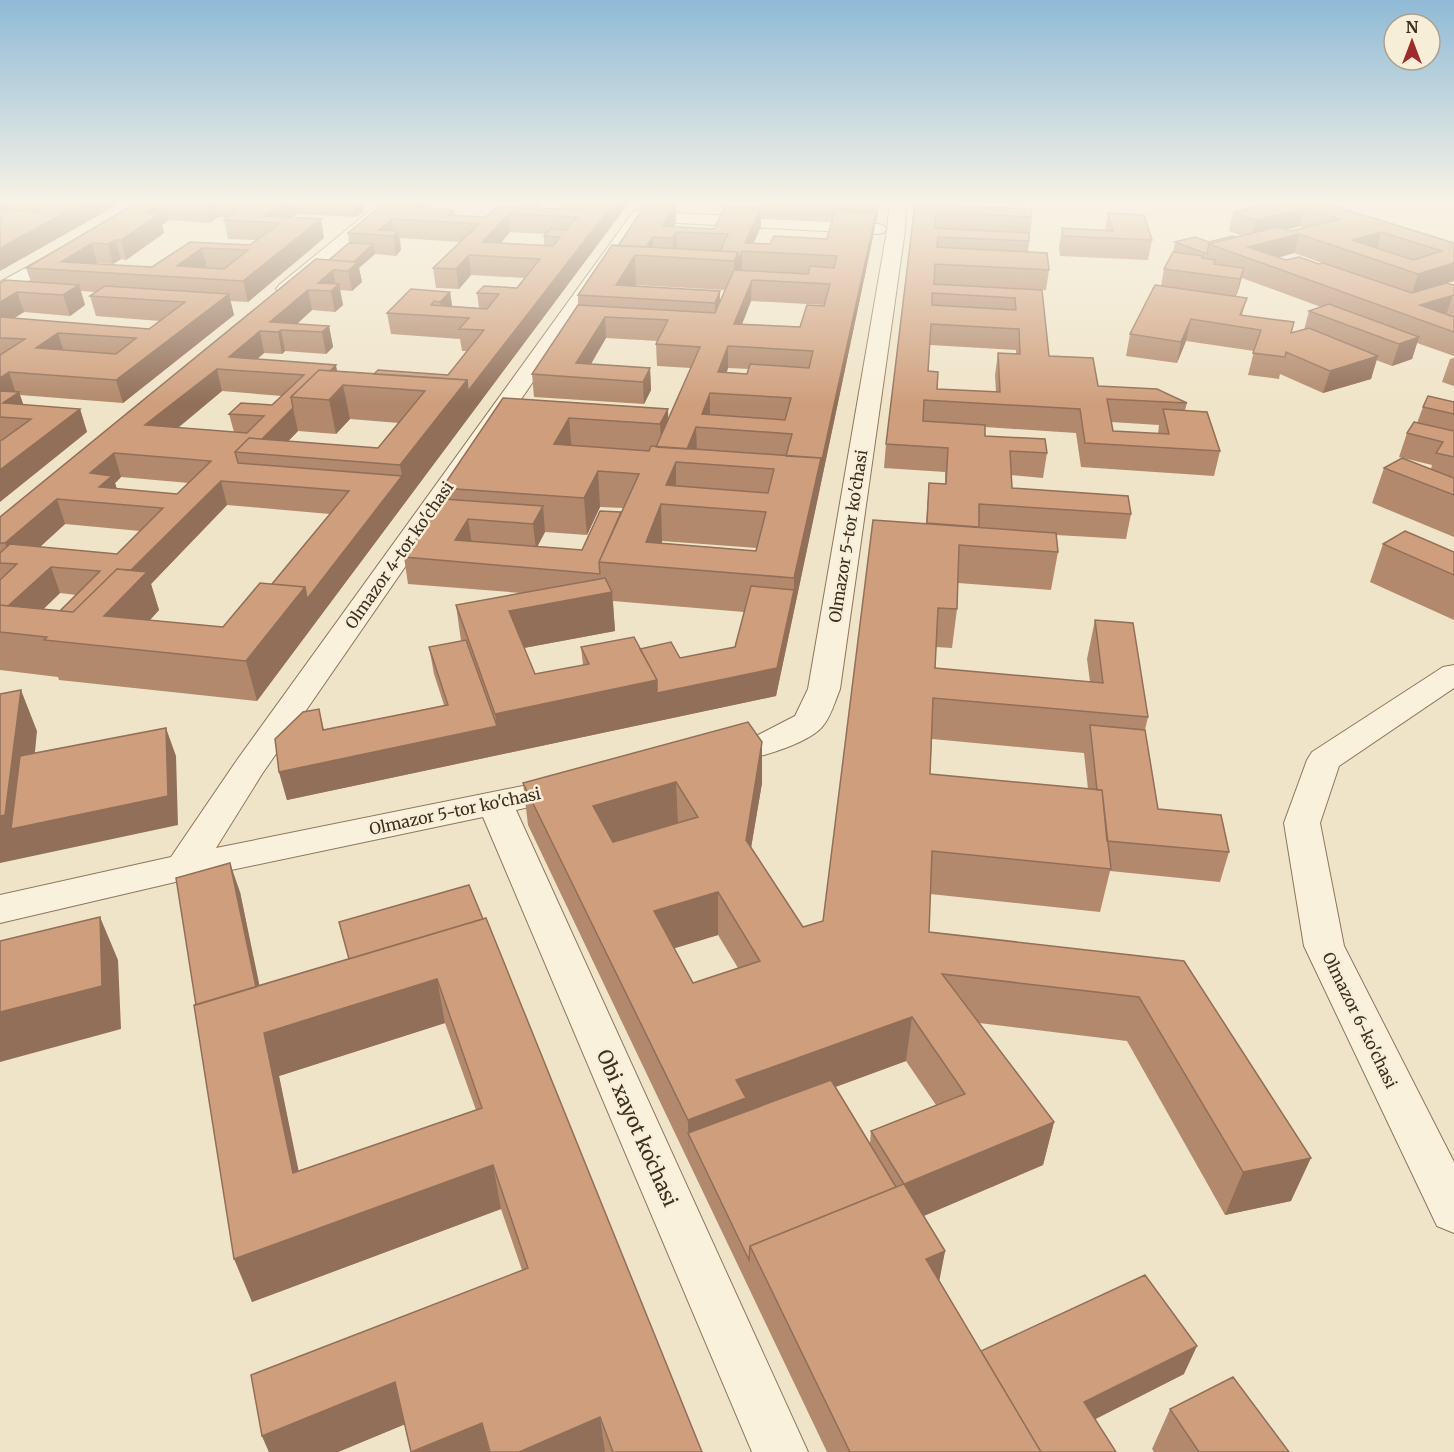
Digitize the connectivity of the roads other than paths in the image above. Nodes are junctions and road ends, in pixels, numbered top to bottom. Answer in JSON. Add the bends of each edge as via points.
{"nodes":[{"id":1,"x":38,"y":268,"type":"edge"},
{"id":2,"x":311,"y":268,"type":"edge"},
{"id":3,"x":602,"y":268,"type":"edge"},
{"id":4,"x":889,"y":268,"type":"edge"},
{"id":5,"x":0,"y":290,"type":"edge"},
{"id":6,"x":269,"y":303,"type":"edge"},
{"id":7,"x":1454,"y":674,"type":"edge"},
{"id":8,"x":688,"y":761,"type":"edge"},
{"id":9,"x":597,"y":781,"type":"edge"},
{"id":10,"x":495,"y":804,"type":"junction"},
{"id":11,"x":184,"y":867,"type":"junction"},
{"id":12,"x":0,"y":909,"type":"edge"},
{"id":13,"x":1454,"y":1211,"type":"edge"},
{"id":14,"x":780,"y":1452,"type":"edge"}],
"edges":[{"from":1,"to":5,"type":"street"},
{"from":2,"to":6,"type":"street"},
{"from":3,"to":11,"type":"street","name":"Olmazor 4-tor ko'chasi","via":[[255,759]]},
{"from":4,"to":8,"type":"street","name":"Olmazor 5-tor ko'chasi","via":[[824,689],[809,722],[767,744]]},
{"from":7,"to":13,"type":"street","name":"Olmazor 6-ko'chasi","via":[[1324,760],[1302,823],[1324,946]]},
{"from":9,"to":10,"type":"street","name":"Olmazor 5-tor ko'chasi"},
{"from":10,"to":11,"type":"street","name":"Olmazor 5-tor ko'chasi"},
{"from":10,"to":14,"type":"street","name":"Obi xayot koʻchasi"},
{"from":11,"to":12,"type":"street","name":"Olmazor 5-tor ko'chasi"}]}
